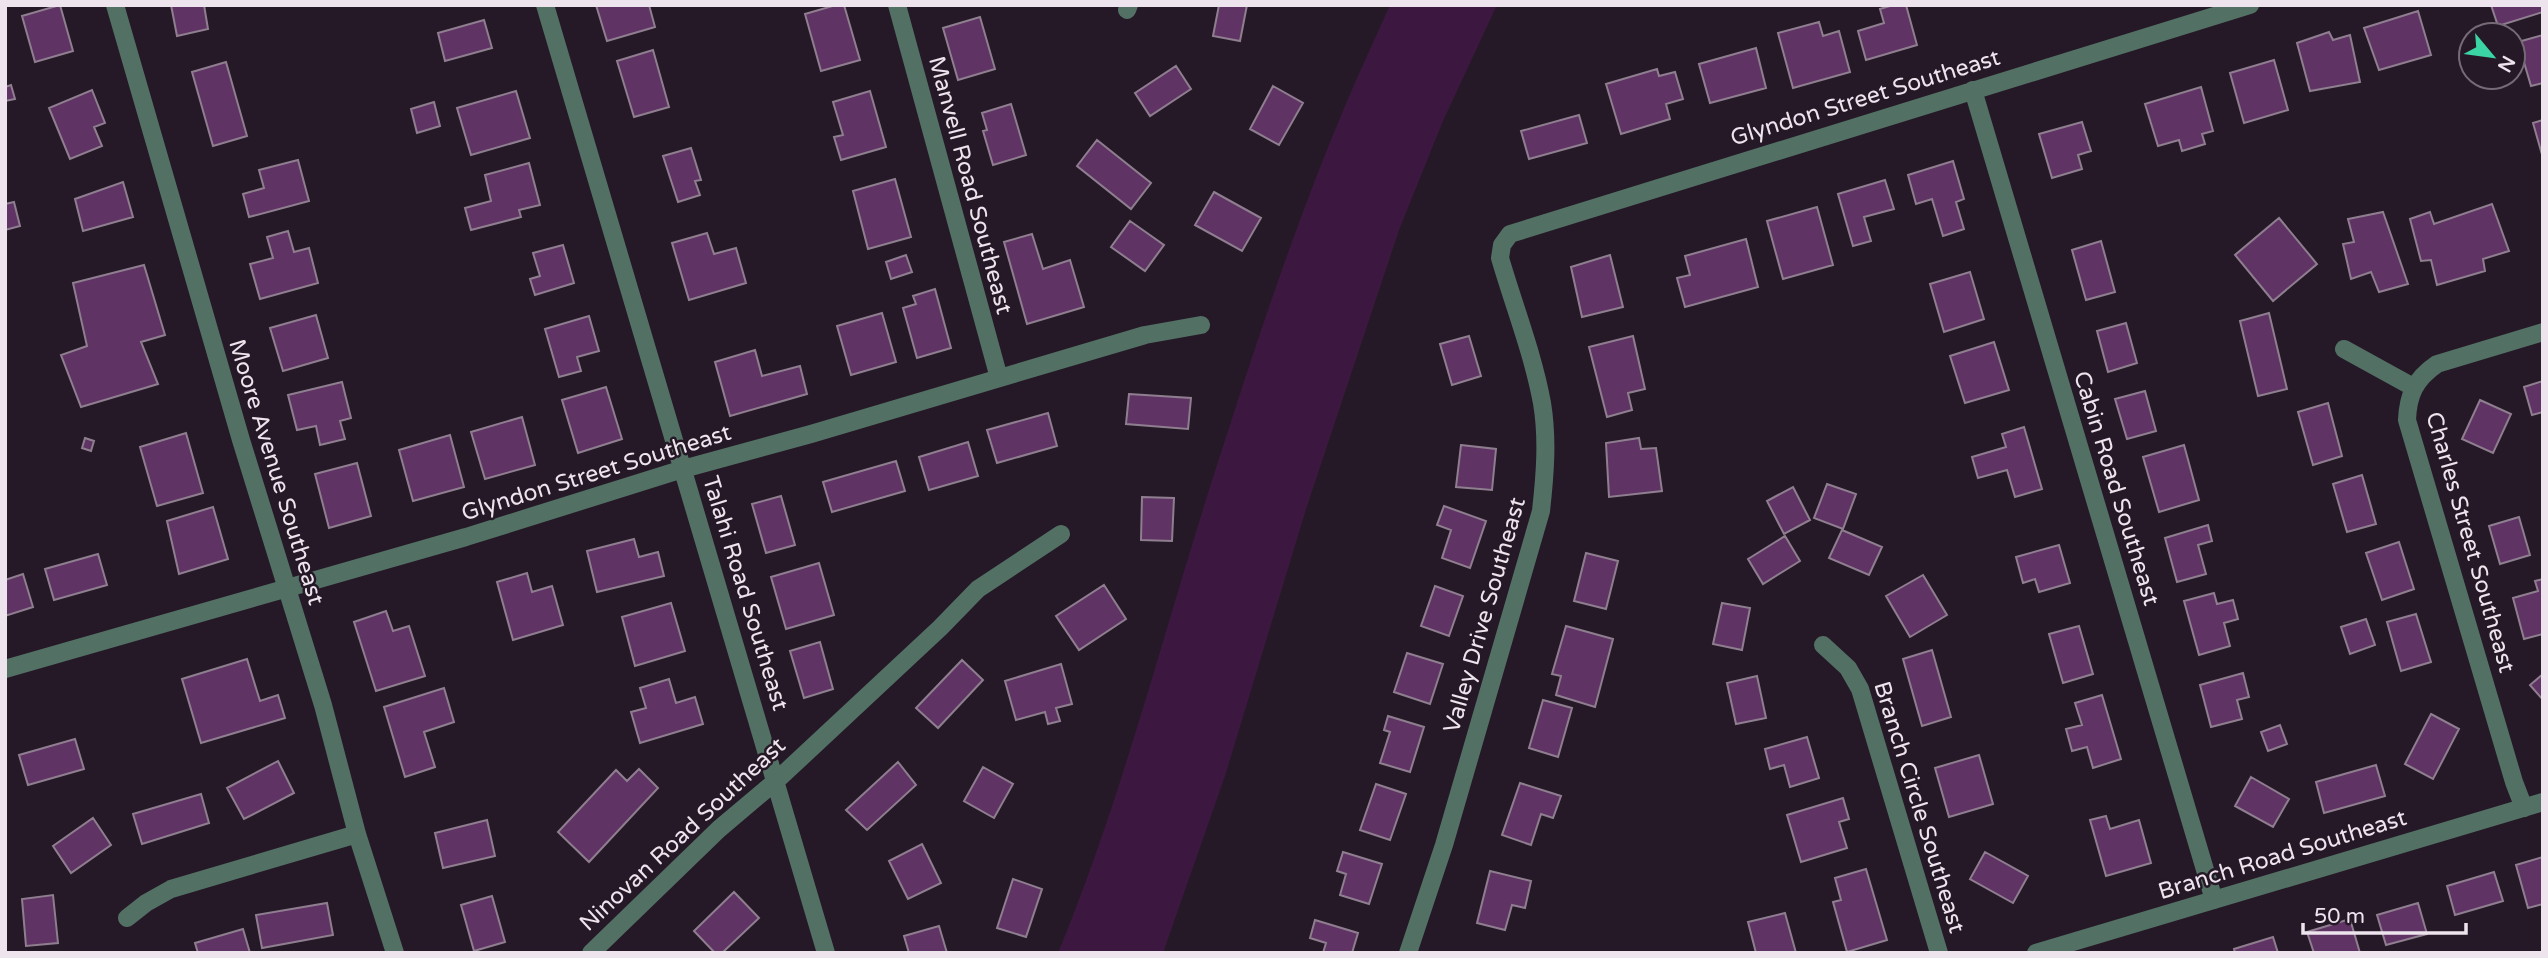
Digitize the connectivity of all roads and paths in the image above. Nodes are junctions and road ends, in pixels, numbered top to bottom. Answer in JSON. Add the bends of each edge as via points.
{"nodes":[{"id":1,"x":115,"y":5,"type":"edge"},
{"id":2,"x":545,"y":5,"type":"edge"},
{"id":3,"x":897,"y":5,"type":"edge"},
{"id":4,"x":2250,"y":5,"type":"edge"},
{"id":5,"x":1973,"y":90,"type":"junction"},
{"id":6,"x":1502,"y":246,"type":"joint"},
{"id":7,"x":1201,"y":325,"type":"dead end"},
{"id":8,"x":2543,"y":332,"type":"edge"},
{"id":9,"x":2344,"y":349,"type":"dead end"},
{"id":10,"x":999,"y":378,"type":"junction"},
{"id":11,"x":2413,"y":387,"type":"junction"},
{"id":12,"x":683,"y":469,"type":"junction"},
{"id":13,"x":1060,"y":534,"type":"dead end"},
{"id":14,"x":287,"y":588,"type":"junction"},
{"id":15,"x":1823,"y":645,"type":"dead end"},
{"id":16,"x":5,"y":669,"type":"edge"},
{"id":17,"x":776,"y":781,"type":"junction"},
{"id":18,"x":2543,"y":802,"type":"edge"},
{"id":19,"x":2524,"y":808,"type":"junction"},
{"id":20,"x":357,"y":834,"type":"junction"},
{"id":21,"x":2214,"y":900,"type":"junction"},
{"id":22,"x":127,"y":918,"type":"dead end"},
{"id":23,"x":395,"y":953,"type":"edge"},
{"id":24,"x":591,"y":953,"type":"edge"},
{"id":25,"x":826,"y":953,"type":"edge"},
{"id":26,"x":1408,"y":953,"type":"edge"},
{"id":27,"x":1940,"y":953,"type":"edge"},
{"id":28,"x":2036,"y":953,"type":"edge"}],
"edges":[{"from":1,"to":14,"type":"street","name":"Moore Avenue Southeast"},
{"from":2,"to":12,"type":"street","name":"Talahi Road Southeast"},
{"from":3,"to":10,"type":"street","name":"Manvell Road Southeast"},
{"from":4,"to":5,"type":"street","name":"Glyndon Street Southeast"},
{"from":5,"to":6,"type":"street","name":"Glyndon Street Southeast","via":[[1516,230]]},
{"from":5,"to":21,"type":"street","name":"Cabin Road Southeast"},
{"from":6,"to":26,"type":"street","name":"Valley Drive Southeast","via":[[1500,258],[1542,403],[1546,468],[1541,511]]},
{"from":7,"to":10,"type":"street","name":"Glyndon Street Southeast","via":[[1145,335]]},
{"from":8,"to":11,"type":"street","name":"Charles Street Southeast","via":[[2437,365]]},
{"from":9,"to":11,"type":"street"},
{"from":10,"to":12,"type":"street","name":"Glyndon Street Southeast"},
{"from":11,"to":19,"type":"street","name":"Charles Street Southeast","via":[[2407,420]]},
{"from":12,"to":14,"type":"street","name":"Glyndon Street Southeast"},
{"from":12,"to":17,"type":"street","name":"Talahi Road Southeast"},
{"from":13,"to":17,"type":"street","name":"Ninovan Road Southeast","via":[[978,589]]},
{"from":14,"to":16,"type":"street","name":"Glyndon Street Southeast"},
{"from":14,"to":20,"type":"street","name":"Moore Avenue Southeast"},
{"from":15,"to":27,"type":"street","name":"Branch Circle Southeast","via":[[1848,668],[1860,689]]},
{"from":17,"to":24,"type":"street","name":"Ninovan Road Southeast","via":[[719,829]]},
{"from":17,"to":25,"type":"street","name":"Talahi Road Southeast"},
{"from":18,"to":19,"type":"street","name":"Branch Road Southeast"},
{"from":19,"to":21,"type":"street","name":"Branch Road Southeast"},
{"from":20,"to":22,"type":"street","via":[[171,889]]},
{"from":20,"to":23,"type":"street","name":"Moore Avenue Southeast"},
{"from":21,"to":28,"type":"street","name":"Branch Road Southeast"}]}
